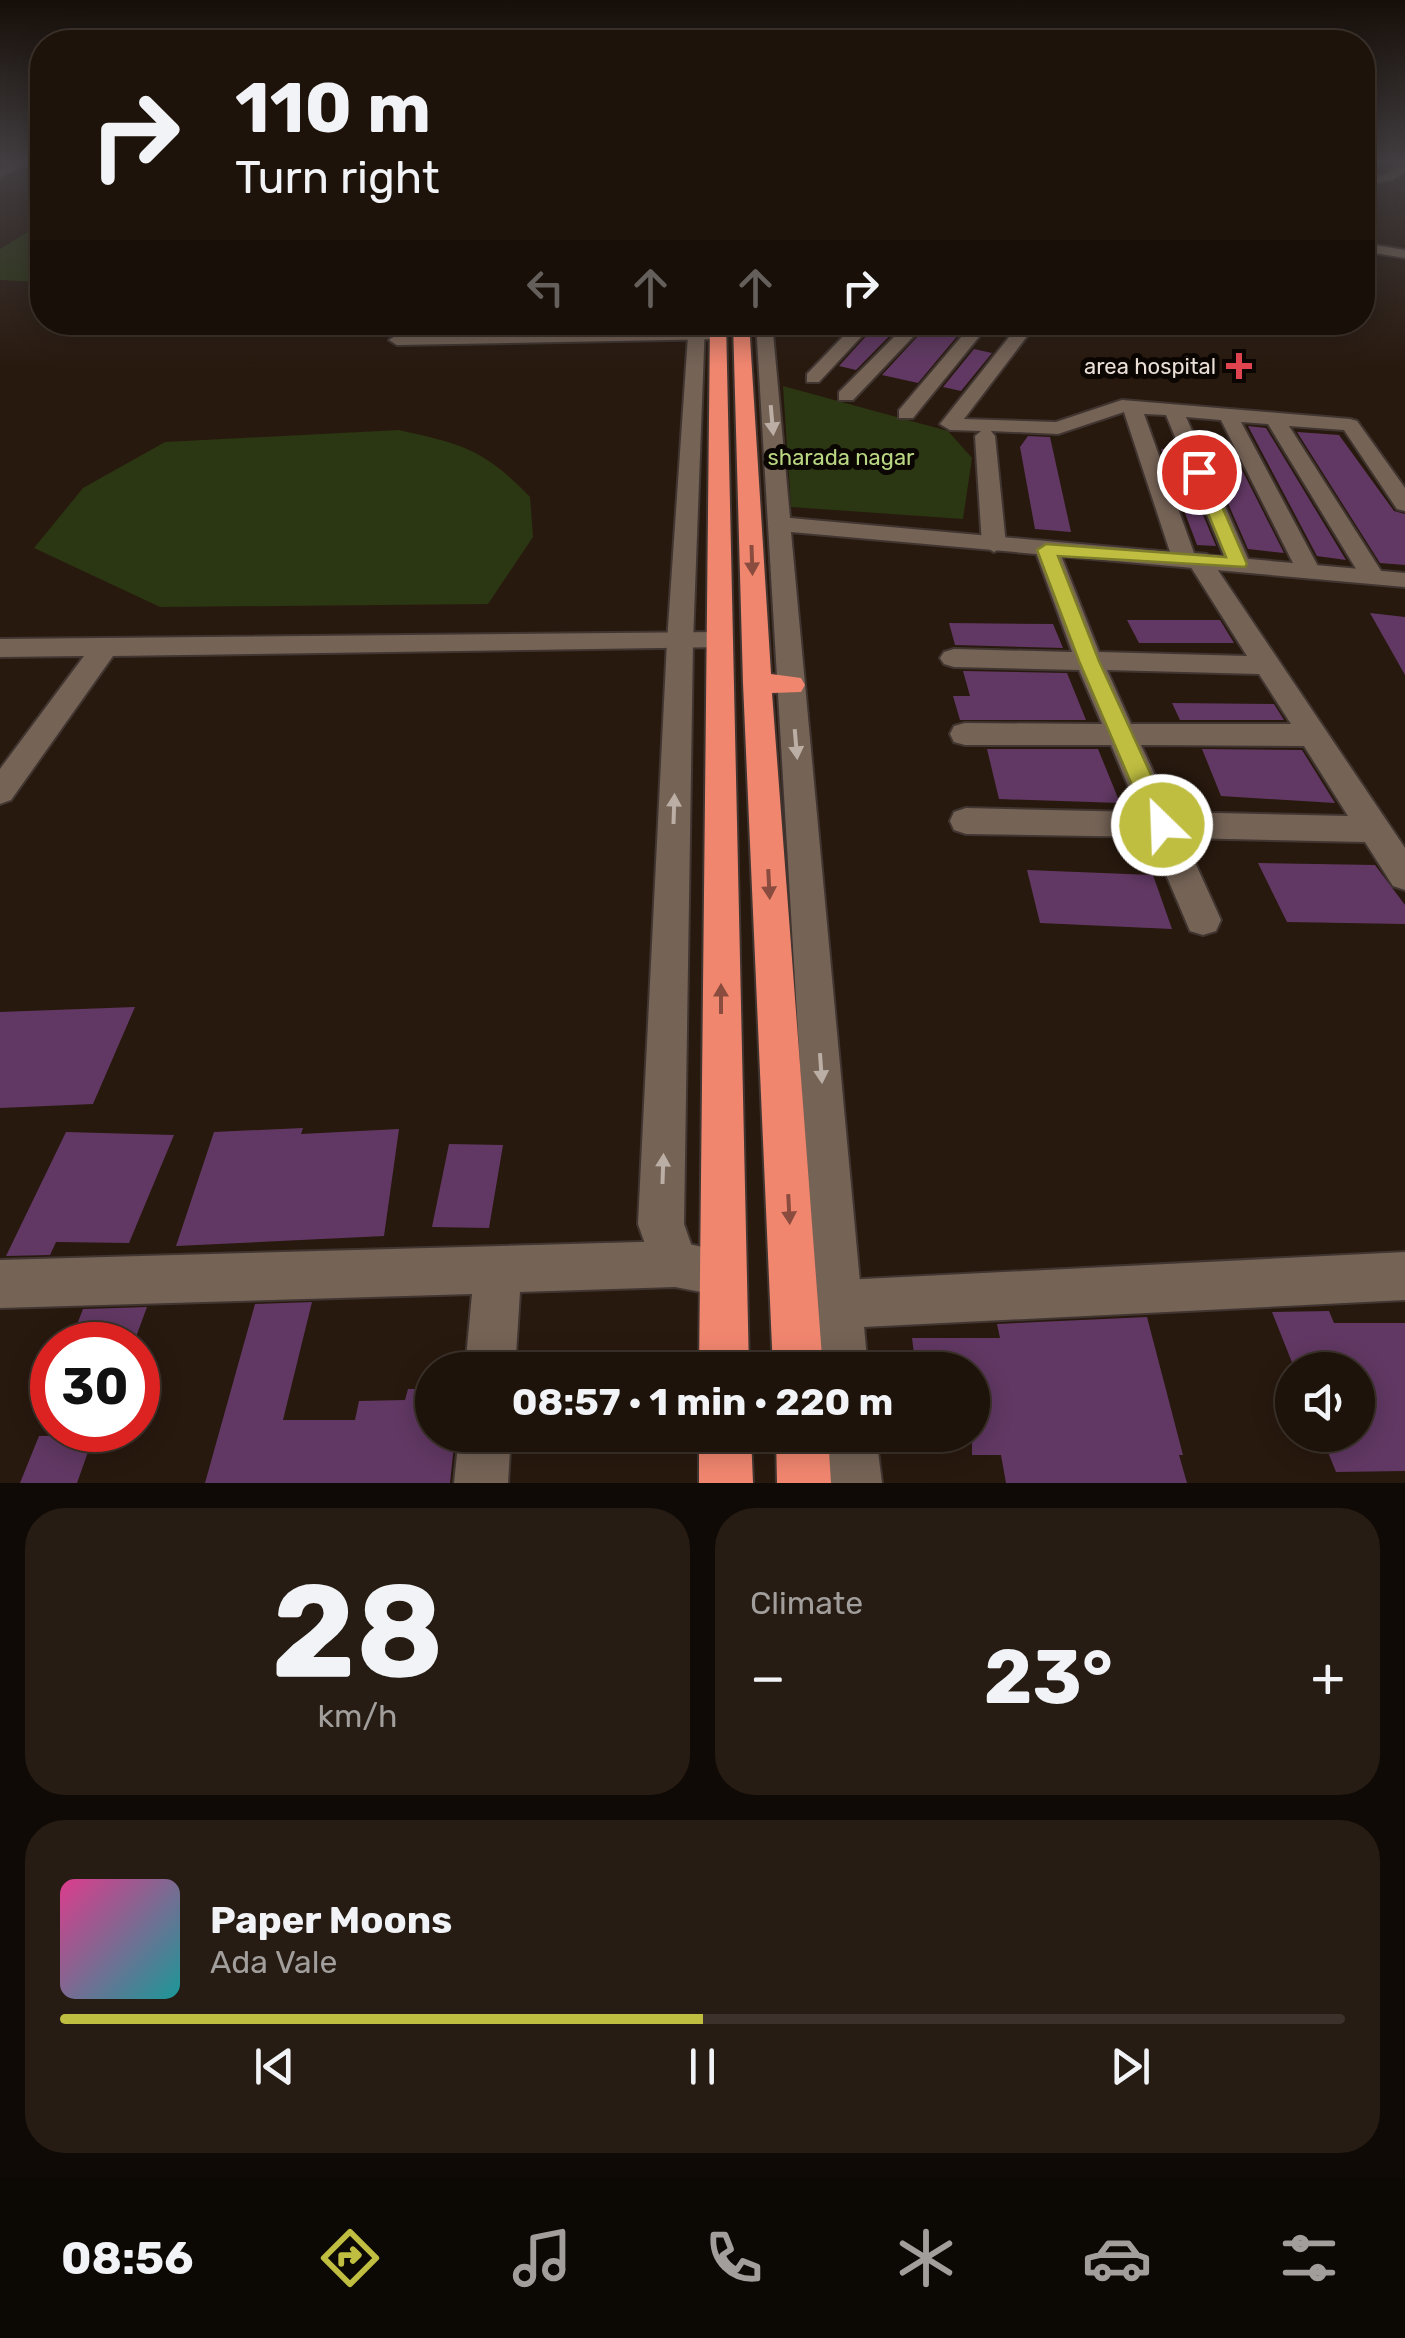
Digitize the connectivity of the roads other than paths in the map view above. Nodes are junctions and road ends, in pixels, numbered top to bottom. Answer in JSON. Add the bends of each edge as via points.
{"nodes":[{"id":1,"x":1375,"y":248,"type":"edge"},
{"id":2,"x":1405,"y":254,"type":"edge"},
{"id":3,"x":529,"y":335,"type":"edge"},
{"id":4,"x":713,"y":335,"type":"edge"},
{"id":5,"x":714,"y":335,"type":"edge"},
{"id":6,"x":715,"y":335,"type":"edge"},
{"id":7,"x":765,"y":335,"type":"edge"},
{"id":8,"x":854,"y":335,"type":"edge"},
{"id":9,"x":906,"y":335,"type":"edge"},
{"id":10,"x":972,"y":335,"type":"edge"},
{"id":11,"x":1020,"y":335,"type":"edge"},
{"id":12,"x":397,"y":340,"type":"dead end"},
{"id":13,"x":812,"y":378,"type":"dead end"},
{"id":14,"x":846,"y":396,"type":"dead end"},
{"id":15,"x":1132,"y":407,"type":"junction"},
{"id":16,"x":1173,"y":410,"type":"junction"},
{"id":17,"x":906,"y":414,"type":"dead end"},
{"id":18,"x":1228,"y":415,"type":"junction"},
{"id":19,"x":1275,"y":419,"type":"junction"},
{"id":20,"x":985,"y":436,"type":"dead end"},
{"id":21,"x":1405,"y":504,"type":"edge"},
{"id":22,"x":780,"y":524,"type":"junction"},
{"id":23,"x":994,"y":545,"type":"junction"},
{"id":24,"x":1046,"y":550,"type":"junction"},
{"id":25,"x":1191,"y":559,"type":"junction"},
{"id":26,"x":1238,"y":564,"type":"junction"},
{"id":27,"x":1308,"y":570,"type":"junction"},
{"id":28,"x":1372,"y":577,"type":"junction"},
{"id":29,"x":1405,"y":580,"type":"edge"},
{"id":30,"x":680,"y":642,"type":"junction"},
{"id":31,"x":718,"y":642,"type":"junction"},
{"id":32,"x":105,"y":647,"type":"junction"},
{"id":33,"x":0,"y":648,"type":"edge"},
{"id":34,"x":954,"y":658,"type":"dead end"},
{"id":35,"x":1089,"y":661,"type":"junction"},
{"id":36,"x":1264,"y":665,"type":"junction"},
{"id":37,"x":757,"y":683,"type":"junction"},
{"id":38,"x":791,"y":685,"type":"junction"},
{"id":39,"x":965,"y":734,"type":"dead end"},
{"id":40,"x":1309,"y":734,"type":"junction"},
{"id":41,"x":1122,"y":735,"type":"junction"},
{"id":42,"x":0,"y":792,"type":"edge"},
{"id":43,"x":966,"y":821,"type":"dead end"},
{"id":44,"x":1162,"y":825,"type":"junction"},
{"id":45,"x":1371,"y":829,"type":"junction"},
{"id":46,"x":1405,"y":876,"type":"edge"},
{"id":47,"x":1203,"y":920,"type":"dead end"},
{"id":48,"x":675,"y":1264,"type":"junction"},
{"id":49,"x":498,"y":1271,"type":"junction"},
{"id":50,"x":722,"y":1272,"type":"junction"},
{"id":51,"x":1405,"y":1276,"type":"edge"},
{"id":52,"x":0,"y":1284,"type":"edge"},
{"id":53,"x":816,"y":1306,"type":"junction"},
{"id":54,"x":491,"y":1352,"type":"edge"},
{"id":55,"x":724,"y":1352,"type":"edge"},
{"id":56,"x":803,"y":1352,"type":"edge"},
{"id":57,"x":836,"y":1352,"type":"edge"},
{"id":58,"x":484,"y":1452,"type":"edge"},
{"id":59,"x":725,"y":1452,"type":"edge"},
{"id":60,"x":803,"y":1452,"type":"edge"},
{"id":61,"x":852,"y":1452,"type":"edge"},
{"id":62,"x":481,"y":1483,"type":"edge"},
{"id":63,"x":726,"y":1483,"type":"edge"},
{"id":64,"x":804,"y":1483,"type":"edge"},
{"id":65,"x":855,"y":1483,"type":"edge"}],
"edges":[{"from":1,"to":2,"type":"street"},
{"from":3,"to":12,"type":"street"},
{"from":4,"to":30,"type":"street"},
{"from":5,"to":31,"type":"highway"},
{"from":6,"to":37,"type":"highway","one_way":true},
{"from":7,"to":22,"type":"street","one_way":true},
{"from":8,"to":13,"type":"street"},
{"from":9,"to":14,"type":"street"},
{"from":10,"to":17,"type":"street"},
{"from":11,"to":15,"type":"street","via":[[950,424],[1058,428]]},
{"from":15,"to":16,"type":"street"},
{"from":15,"to":25,"type":"street"},
{"from":16,"to":18,"type":"street"},
{"from":16,"to":26,"type":"street"},
{"from":18,"to":19,"type":"street"},
{"from":18,"to":27,"type":"street"},
{"from":19,"to":21,"type":"street","via":[[1350,425]]},
{"from":19,"to":28,"type":"street"},
{"from":20,"to":23,"type":"street"},
{"from":22,"to":23,"type":"street"},
{"from":22,"to":38,"type":"street"},
{"from":23,"to":24,"type":"street"},
{"from":24,"to":25,"type":"street"},
{"from":24,"to":35,"type":"street"},
{"from":25,"to":26,"type":"street"},
{"from":25,"to":36,"type":"street"},
{"from":26,"to":27,"type":"street"},
{"from":27,"to":28,"type":"street"},
{"from":28,"to":29,"type":"street"},
{"from":30,"to":31,"type":"street"},
{"from":30,"to":32,"type":"street"},
{"from":48,"to":30,"type":"street","one_way":true,"via":[[661,1224]]},
{"from":50,"to":31,"type":"highway","one_way":true},
{"from":32,"to":33,"type":"street"},
{"from":32,"to":42,"type":"street"},
{"from":34,"to":35,"type":"street"},
{"from":35,"to":36,"type":"street"},
{"from":35,"to":41,"type":"street"},
{"from":36,"to":40,"type":"street"},
{"from":37,"to":38,"type":"highway"},
{"from":37,"to":53,"type":"highway","one_way":true},
{"from":38,"to":53,"type":"street","one_way":true},
{"from":39,"to":41,"type":"street"},
{"from":40,"to":41,"type":"street"},
{"from":40,"to":45,"type":"street"},
{"from":41,"to":44,"type":"street"},
{"from":43,"to":44,"type":"street"},
{"from":44,"to":45,"type":"street"},
{"from":44,"to":47,"type":"street"},
{"from":45,"to":46,"type":"street"},
{"from":48,"to":49,"type":"street"},
{"from":48,"to":50,"type":"street"},
{"from":49,"to":52,"type":"street"},
{"from":49,"to":54,"type":"street"},
{"from":50,"to":55,"type":"highway"},
{"from":51,"to":53,"type":"street"},
{"from":53,"to":56,"type":"highway"},
{"from":53,"to":57,"type":"street"},
{"from":58,"to":62,"type":"street"},
{"from":59,"to":63,"type":"highway"},
{"from":60,"to":64,"type":"highway"},
{"from":61,"to":65,"type":"street"}]}
